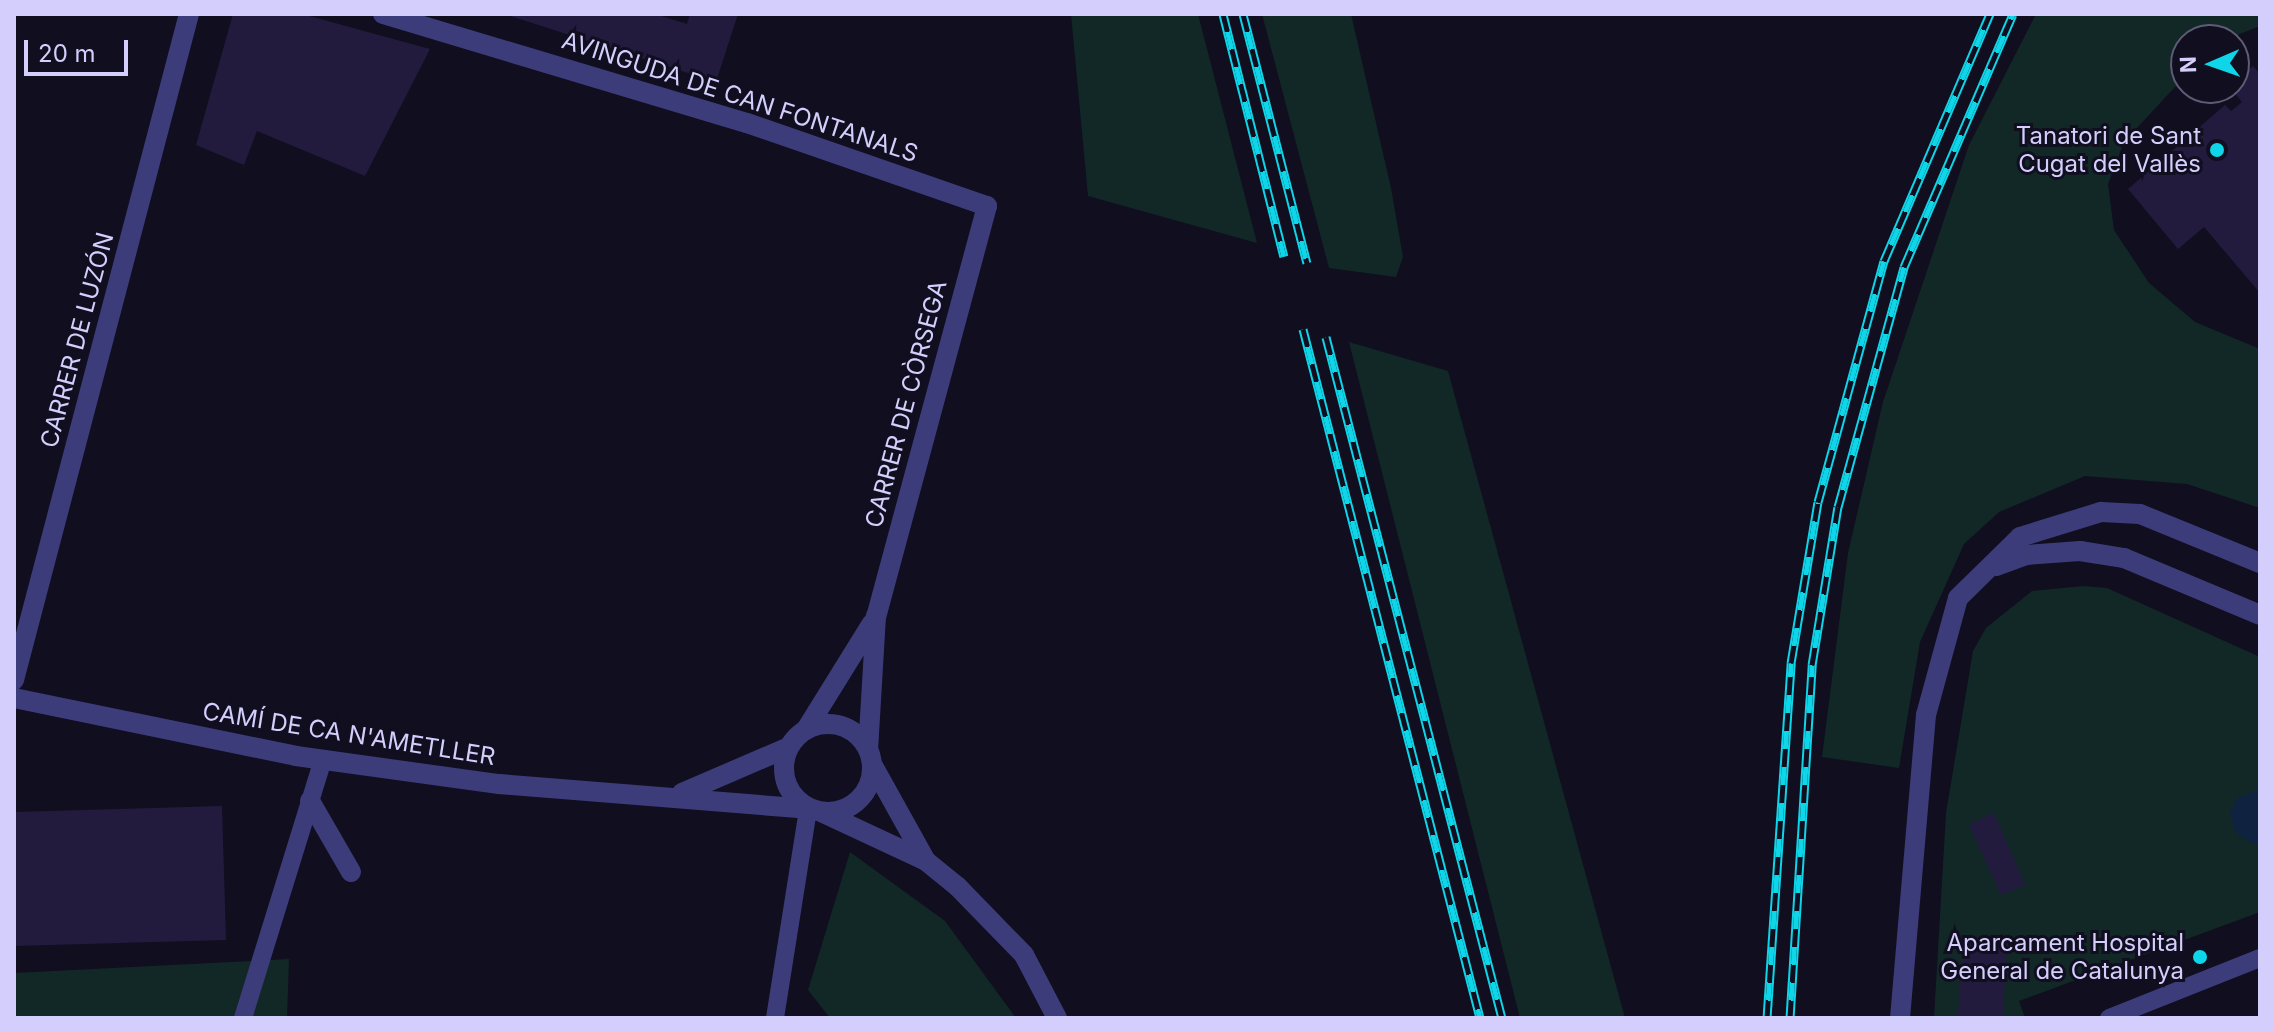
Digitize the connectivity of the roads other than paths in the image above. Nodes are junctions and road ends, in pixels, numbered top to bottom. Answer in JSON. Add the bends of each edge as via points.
{"nodes":[{"id":1,"x":189,"y":14,"type":"edge"},
{"id":2,"x":383,"y":14,"type":"edge"},
{"id":3,"x":987,"y":206,"type":"joint"},
{"id":4,"x":2260,"y":563,"type":"edge"},
{"id":5,"x":1992,"y":568,"type":"junction"},
{"id":6,"x":2260,"y":615,"type":"edge"},
{"id":7,"x":876,"y":616,"type":"junction"},
{"id":8,"x":14,"y":680,"type":"edge"},
{"id":9,"x":14,"y":698,"type":"edge"},
{"id":10,"x":807,"y":729,"type":"junction"},
{"id":11,"x":789,"y":747,"type":"junction"},
{"id":12,"x":870,"y":756,"type":"junction"},
{"id":13,"x":323,"y":759,"type":"junction"},
{"id":14,"x":680,"y":794,"type":"junction"},
{"id":15,"x":310,"y":801,"type":"junction"},
{"id":16,"x":814,"y":810,"type":"junction"},
{"id":17,"x":926,"y":861,"type":"junction"},
{"id":18,"x":351,"y":872,"type":"dead end"},
{"id":19,"x":2260,"y":958,"type":"edge"},
{"id":20,"x":243,"y":1018,"type":"edge"},
{"id":21,"x":775,"y":1018,"type":"edge"},
{"id":22,"x":1057,"y":1018,"type":"edge"},
{"id":23,"x":1900,"y":1018,"type":"edge"},
{"id":24,"x":2109,"y":1018,"type":"edge"}],
"edges":[{"from":1,"to":8,"type":"street","name":"CARRER DE LUZÓN"},
{"from":2,"to":3,"type":"street","name":"AVINGUDA DE CAN FONTANALS","via":[[747,123]]},
{"from":3,"to":7,"type":"street","name":"CARRER DE CÒRSEGA"},
{"from":4,"to":5,"type":"street","via":[[2140,514],[2101,512],[2020,537]]},
{"from":5,"to":6,"type":"street","via":[[2026,555],[2124,558]]},
{"from":5,"to":23,"type":"street","via":[[1958,598],[1926,715]]},
{"from":7,"to":10,"type":"street","name":"CARRER DE CÒRSEGA","via":[[826,708]]},
{"from":7,"to":12,"type":"street","name":"CARRER DE CÒRSEGA"},
{"from":9,"to":13,"type":"street","name":"CAMÍ DE CA N'AMETLLER"},
{"from":10,"to":11,"type":"street"},
{"from":10,"to":12,"type":"street","via":[[848,729]]},
{"from":11,"to":14,"type":"street","name":"CAMÍ DE CA N'AMETLLER"},
{"from":11,"to":16,"type":"street","via":[[783,775]]},
{"from":12,"to":16,"type":"street","via":[[858,801]]},
{"from":12,"to":17,"type":"street","name":"CAMÍ DE CA N'AMETLLER"},
{"from":13,"to":14,"type":"street","name":"CAMÍ DE CA N'AMETLLER","via":[[499,784]]},
{"from":13,"to":15,"type":"lane"},
{"from":14,"to":16,"type":"street","name":"CAMÍ DE CA N'AMETLLER"},
{"from":15,"to":18,"type":"street"},
{"from":15,"to":20,"type":"lane"},
{"from":16,"to":17,"type":"street","name":"CAMÍ DE CA N'AMETLLER"},
{"from":16,"to":21,"type":"lane"},
{"from":17,"to":22,"type":"street","name":"CAMÍ DE CA N'AMETLLER","via":[[1024,955]]},
{"from":19,"to":24,"type":"lane"}]}
